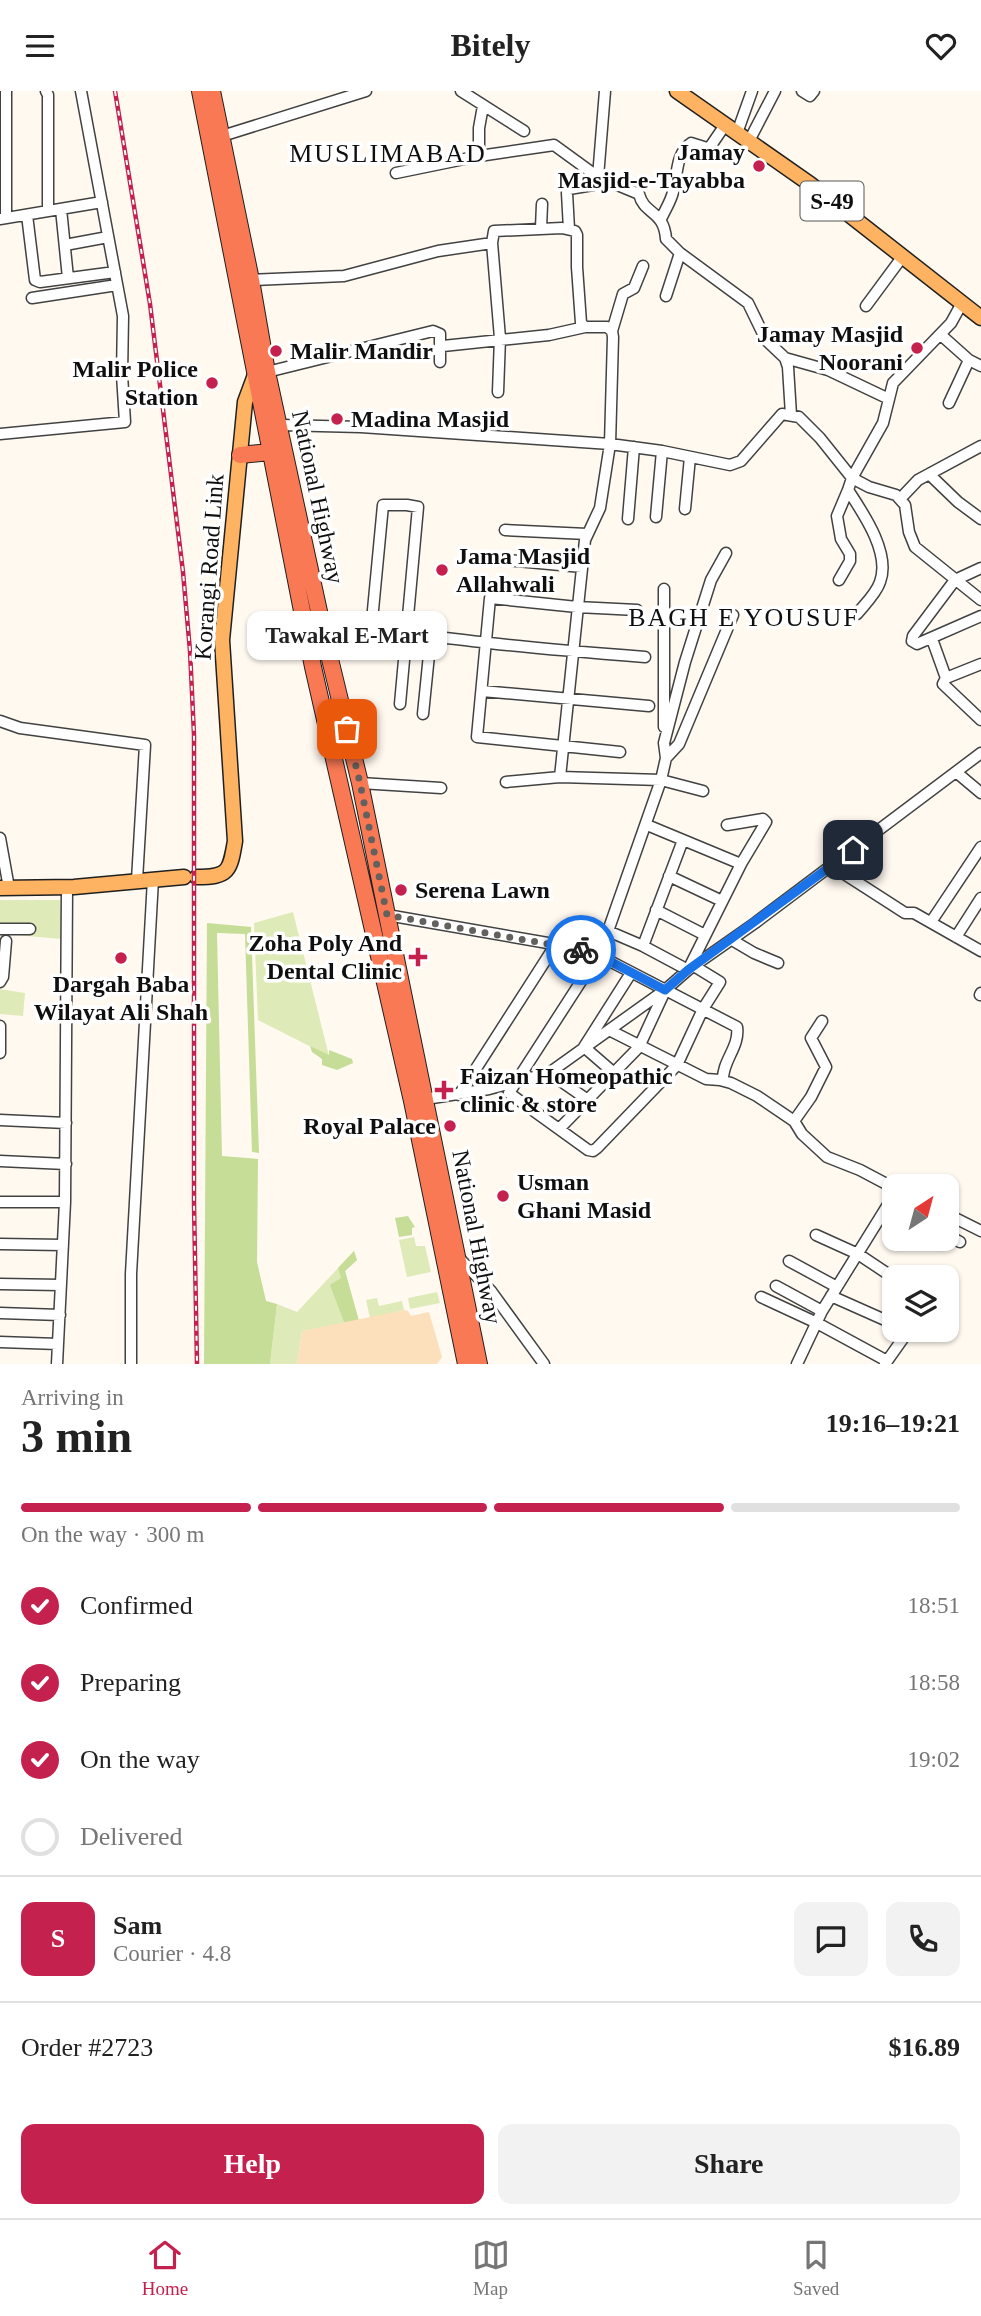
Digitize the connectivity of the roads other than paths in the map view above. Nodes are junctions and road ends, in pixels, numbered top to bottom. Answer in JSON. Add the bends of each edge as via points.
{"nodes":[{"id":1,"x":6,"y":91,"type":"edge"},
{"id":2,"x":46,"y":91,"type":"edge"},
{"id":3,"x":81,"y":91,"type":"edge"},
{"id":4,"x":200,"y":91,"type":"edge"},
{"id":5,"x":212,"y":91,"type":"edge"},
{"id":6,"x":366,"y":91,"type":"edge"},
{"id":7,"x":461,"y":91,"type":"edge"},
{"id":8,"x":605,"y":91,"type":"edge"},
{"id":9,"x":677,"y":91,"type":"edge"},
{"id":10,"x":752,"y":91,"type":"edge"},
{"id":11,"x":775,"y":91,"type":"edge"},
{"id":12,"x":802,"y":91,"type":"edge"},
{"id":13,"x":814,"y":91,"type":"edge"},
{"id":14,"x":337,"y":95,"type":"edge"},
{"id":15,"x":483,"y":106,"type":"junction"},
{"id":16,"x":524,"y":131,"type":"dead end"},
{"id":17,"x":737,"y":133,"type":"junction"},
{"id":18,"x":222,"y":136,"type":"junction"},
{"id":19,"x":479,"y":156,"type":"junction"},
{"id":20,"x":396,"y":173,"type":"dead end"},
{"id":21,"x":598,"y":177,"type":"junction"},
{"id":22,"x":102,"y":202,"type":"junction"},
{"id":23,"x":542,"y":204,"type":"dead end"},
{"id":24,"x":61,"y":209,"type":"junction"},
{"id":25,"x":48,"y":211,"type":"junction"},
{"id":26,"x":27,"y":215,"type":"junction"},
{"id":27,"x":3,"y":218,"type":"edge"},
{"id":28,"x":661,"y":219,"type":"junction"},
{"id":29,"x":541,"y":228,"type":"junction"},
{"id":30,"x":569,"y":229,"type":"junction"},
{"id":31,"x":108,"y":237,"type":"junction"},
{"id":32,"x":492,"y":243,"type":"junction"},
{"id":33,"x":65,"y":244,"type":"junction"},
{"id":34,"x":680,"y":253,"type":"junction"},
{"id":35,"x":903,"y":256,"type":"junction"},
{"id":36,"x":643,"y":266,"type":"dead end"},
{"id":37,"x":114,"y":272,"type":"junction"},
{"id":38,"x":68,"y":278,"type":"junction"},
{"id":39,"x":251,"y":280,"type":"junction"},
{"id":40,"x":117,"y":285,"type":"junction"},
{"id":41,"x":666,"y":296,"type":"dead end"},
{"id":42,"x":32,"y":297,"type":"dead end"},
{"id":43,"x":962,"y":303,"type":"junction"},
{"id":44,"x":866,"y":306,"type":"dead end"},
{"id":45,"x":981,"y":318,"type":"edge"},
{"id":46,"x":585,"y":327,"type":"junction"},
{"id":47,"x":612,"y":331,"type":"junction"},
{"id":48,"x":941,"y":335,"type":"junction"},
{"id":49,"x":500,"y":338,"type":"junction"},
{"id":50,"x":443,"y":345,"type":"dead end"},
{"id":51,"x":785,"y":358,"type":"junction"},
{"id":52,"x":969,"y":360,"type":"junction"},
{"id":53,"x":440,"y":362,"type":"dead end"},
{"id":54,"x":981,"y":366,"type":"edge"},
{"id":55,"x":261,"y":373,"type":"junction"},
{"id":56,"x":498,"y":393,"type":"dead end"},
{"id":57,"x":889,"y":399,"type":"junction"},
{"id":58,"x":949,"y":403,"type":"dead end"},
{"id":59,"x":791,"y":415,"type":"junction"},
{"id":60,"x":280,"y":425,"type":"junction"},
{"id":61,"x":0,"y":434,"type":"edge"},
{"id":62,"x":610,"y":444,"type":"junction"},
{"id":63,"x":981,"y":446,"type":"edge"},
{"id":64,"x":634,"y":447,"type":"junction"},
{"id":65,"x":662,"y":451,"type":"junction"},
{"id":66,"x":270,"y":452,"type":"junction"},
{"id":67,"x":240,"y":455,"type":"junction"},
{"id":68,"x":690,"y":457,"type":"junction"},
{"id":69,"x":929,"y":474,"type":"junction"},
{"id":70,"x":852,"y":478,"type":"junction"},
{"id":71,"x":848,"y":489,"type":"junction"},
{"id":72,"x":900,"y":499,"type":"junction"},
{"id":73,"x":685,"y":509,"type":"dead end"},
{"id":74,"x":656,"y":517,"type":"dead end"},
{"id":75,"x":628,"y":519,"type":"dead end"},
{"id":76,"x":981,"y":519,"type":"edge"},
{"id":77,"x":505,"y":530,"type":"dead end"},
{"id":78,"x":587,"y":534,"type":"junction"},
{"id":79,"x":726,"y":553,"type":"dead end"},
{"id":80,"x":496,"y":558,"type":"dead end"},
{"id":81,"x":582,"y":567,"type":"junction"},
{"id":82,"x":981,"y":568,"type":"edge"},
{"id":83,"x":839,"y":580,"type":"dead end"},
{"id":84,"x":955,"y":580,"type":"junction"},
{"id":85,"x":664,"y":589,"type":"dead end"},
{"id":86,"x":981,"y":600,"type":"edge"},
{"id":87,"x":577,"y":607,"type":"junction"},
{"id":88,"x":637,"y":610,"type":"dead end"},
{"id":89,"x":857,"y":614,"type":"dead end"},
{"id":90,"x":733,"y":615,"type":"dead end"},
{"id":91,"x":981,"y":616,"type":"edge"},
{"id":92,"x":323,"y":630,"type":"junction"},
{"id":93,"x":371,"y":631,"type":"junction"},
{"id":94,"x":408,"y":633,"type":"junction"},
{"id":95,"x":431,"y":635,"type":"junction"},
{"id":96,"x":932,"y":639,"type":"junction"},
{"id":97,"x":486,"y":643,"type":"junction"},
{"id":98,"x":572,"y":652,"type":"junction"},
{"id":99,"x":645,"y":657,"type":"dead end"},
{"id":100,"x":981,"y":664,"type":"edge"},
{"id":101,"x":946,"y":678,"type":"junction"},
{"id":102,"x":482,"y":691,"type":"junction"},
{"id":103,"x":567,"y":699,"type":"junction"},
{"id":104,"x":400,"y":704,"type":"dead end"},
{"id":105,"x":649,"y":706,"type":"dead end"},
{"id":106,"x":976,"y":707,"type":"edge"},
{"id":107,"x":423,"y":714,"type":"dead end"},
{"id":108,"x":981,"y":720,"type":"edge"},
{"id":109,"x":0,"y":721,"type":"edge"},
{"id":110,"x":664,"y":743,"type":"junction"},
{"id":111,"x":562,"y":745,"type":"junction"},
{"id":112,"x":620,"y":752,"type":"dead end"},
{"id":113,"x":981,"y":753,"type":"edge"},
{"id":114,"x":666,"y":758,"type":"junction"},
{"id":115,"x":956,"y":772,"type":"junction"},
{"id":116,"x":560,"y":777,"type":"junction"},
{"id":117,"x":661,"y":780,"type":"junction"},
{"id":118,"x":506,"y":782,"type":"dead end"},
{"id":119,"x":360,"y":783,"type":"junction"},
{"id":120,"x":441,"y":788,"type":"dead end"},
{"id":121,"x":703,"y":791,"type":"dead end"},
{"id":122,"x":981,"y":793,"type":"edge"},
{"id":123,"x":646,"y":825,"type":"junction"},
{"id":124,"x":727,"y":825,"type":"dead end"},
{"id":125,"x":0,"y":838,"type":"edge"},
{"id":126,"x":683,"y":840,"type":"junction"},
{"id":127,"x":981,"y":847,"type":"edge"},
{"id":128,"x":741,"y":864,"type":"junction"},
{"id":129,"x":832,"y":866,"type":"junction"},
{"id":130,"x":669,"y":876,"type":"junction"},
{"id":131,"x":153,"y":879,"type":"junction"},
{"id":132,"x":137,"y":880,"type":"junction"},
{"id":133,"x":67,"y":887,"type":"junction"},
{"id":134,"x":4,"y":888,"type":"edge"},
{"id":135,"x":981,"y":898,"type":"edge"},
{"id":136,"x":722,"y":901,"type":"junction"},
{"id":137,"x":656,"y":911,"type":"junction"},
{"id":138,"x":387,"y":915,"type":"junction"},
{"id":139,"x":930,"y":922,"type":"junction"},
{"id":140,"x":0,"y":929,"type":"edge"},
{"id":141,"x":30,"y":929,"type":"dead end"},
{"id":142,"x":608,"y":931,"type":"junction"},
{"id":143,"x":705,"y":935,"type":"junction"},
{"id":144,"x":956,"y":937,"type":"junction"},
{"id":145,"x":732,"y":940,"type":"junction"},
{"id":146,"x":6,"y":941,"type":"dead end"},
{"id":147,"x":556,"y":944,"type":"junction"},
{"id":148,"x":643,"y":946,"type":"junction"},
{"id":149,"x":980,"y":949,"type":"edge"},
{"id":150,"x":598,"y":955,"type":"junction"},
{"id":151,"x":778,"y":963,"type":"dead end"},
{"id":152,"x":691,"y":968,"type":"junction"},
{"id":153,"x":631,"y":973,"type":"junction"},
{"id":154,"x":0,"y":982,"type":"edge"},
{"id":155,"x":665,"y":990,"type":"junction"},
{"id":156,"x":703,"y":1009,"type":"junction"},
{"id":157,"x":822,"y":1021,"type":"dead end"},
{"id":158,"x":0,"y":1026,"type":"edge"},
{"id":159,"x":609,"y":1030,"type":"junction"},
{"id":160,"x":584,"y":1047,"type":"junction"},
{"id":161,"x":639,"y":1047,"type":"junction"},
{"id":162,"x":0,"y":1053,"type":"edge"},
{"id":163,"x":677,"y":1065,"type":"junction"},
{"id":164,"x":549,"y":1073,"type":"junction"},
{"id":165,"x":614,"y":1073,"type":"junction"},
{"id":166,"x":723,"y":1080,"type":"junction"},
{"id":167,"x":516,"y":1082,"type":"junction"},
{"id":168,"x":460,"y":1095,"type":"junction"},
{"id":169,"x":426,"y":1099,"type":"junction"},
{"id":170,"x":588,"y":1100,"type":"junction"},
{"id":171,"x":0,"y":1120,"type":"edge"},
{"id":172,"x":794,"y":1121,"type":"junction"},
{"id":173,"x":66,"y":1123,"type":"junction"},
{"id":174,"x":560,"y":1128,"type":"junction"},
{"id":175,"x":0,"y":1161,"type":"edge"},
{"id":176,"x":66,"y":1164,"type":"junction"},
{"id":177,"x":882,"y":1182,"type":"edge"},
{"id":178,"x":0,"y":1202,"type":"edge"},
{"id":179,"x":65,"y":1202,"type":"junction"},
{"id":180,"x":882,"y":1218,"type":"edge"},
{"id":181,"x":959,"y":1220,"type":"edge"},
{"id":182,"x":445,"y":1229,"type":"junction"},
{"id":183,"x":981,"y":1231,"type":"edge"},
{"id":184,"x":816,"y":1235,"type":"dead end"},
{"id":185,"x":0,"y":1244,"type":"edge"},
{"id":186,"x":63,"y":1245,"type":"junction"},
{"id":187,"x":858,"y":1254,"type":"junction"},
{"id":188,"x":456,"y":1255,"type":"junction"},
{"id":189,"x":789,"y":1261,"type":"dead end"},
{"id":190,"x":882,"y":1270,"type":"edge"},
{"id":191,"x":0,"y":1283,"type":"edge"},
{"id":192,"x":61,"y":1285,"type":"junction"},
{"id":193,"x":776,"y":1286,"type":"dead end"},
{"id":194,"x":834,"y":1291,"type":"junction"},
{"id":195,"x":761,"y":1297,"type":"dead end"},
{"id":196,"x":822,"y":1311,"type":"junction"},
{"id":197,"x":0,"y":1313,"type":"edge"},
{"id":198,"x":60,"y":1315,"type":"junction"},
{"id":199,"x":882,"y":1317,"type":"edge"},
{"id":200,"x":817,"y":1323,"type":"junction"},
{"id":201,"x":0,"y":1342,"type":"edge"},
{"id":202,"x":900,"y":1342,"type":"edge"},
{"id":203,"x":58,"y":1344,"type":"junction"},
{"id":204,"x":886,"y":1362,"type":"edge"},
{"id":205,"x":57,"y":1364,"type":"edge"},
{"id":206,"x":131,"y":1364,"type":"edge"},
{"id":207,"x":466,"y":1364,"type":"edge"},
{"id":208,"x":479,"y":1364,"type":"edge"},
{"id":209,"x":544,"y":1364,"type":"edge"},
{"id":210,"x":797,"y":1364,"type":"edge"}],
"edges":[{"from":1,"to":27,"type":"street"},
{"from":2,"to":25,"type":"street"},
{"from":3,"to":22,"type":"street"},
{"from":4,"to":55,"type":"highway","name":"National Highway"},
{"from":5,"to":18,"type":"highway","name":"National Highway"},
{"from":6,"to":14,"type":"street"},
{"from":7,"to":15,"type":"street"},
{"from":8,"to":21,"type":"street"},
{"from":9,"to":17,"type":"main road","number":"S-49"},
{"from":10,"to":17,"type":"street"},
{"from":11,"to":17,"type":"street"},
{"from":12,"to":13,"type":"street","via":[[810,96]]},
{"from":14,"to":18,"type":"street"},
{"from":15,"to":16,"type":"street"},
{"from":15,"to":19,"type":"street"},
{"from":17,"to":28,"type":"street","via":[[707,148],[686,146]]},
{"from":17,"to":35,"type":"main road","number":"S-49"},
{"from":18,"to":39,"type":"highway","name":"National Highway"},
{"from":19,"to":20,"type":"street"},
{"from":19,"to":21,"type":"street","via":[[554,145]]},
{"from":21,"to":28,"type":"street","via":[[639,194],[641,202]]},
{"from":21,"to":30,"type":"street","via":[[593,185],[566,193]]},
{"from":22,"to":24,"type":"street"},
{"from":22,"to":31,"type":"street"},
{"from":23,"to":29,"type":"street"},
{"from":24,"to":25,"type":"street"},
{"from":24,"to":33,"type":"street"},
{"from":25,"to":26,"type":"street"},
{"from":26,"to":27,"type":"street"},
{"from":26,"to":38,"type":"street","via":[[33,278],[40,282]]},
{"from":28,"to":34,"type":"street","via":[[666,239]]},
{"from":29,"to":30,"type":"street"},
{"from":29,"to":32,"type":"street","via":[[494,230]]},
{"from":30,"to":46,"type":"street","via":[[577,235],[579,318]]},
{"from":31,"to":33,"type":"street"},
{"from":31,"to":37,"type":"street"},
{"from":32,"to":39,"type":"street","via":[[438,251],[344,276]]},
{"from":32,"to":49,"type":"street"},
{"from":33,"to":38,"type":"street"},
{"from":34,"to":41,"type":"street"},
{"from":34,"to":51,"type":"street","via":[[748,303],[766,340]]},
{"from":35,"to":43,"type":"main road","number":"S-49"},
{"from":35,"to":44,"type":"street"},
{"from":36,"to":47,"type":"street","via":[[634,288],[623,294]]},
{"from":37,"to":38,"type":"street"},
{"from":37,"to":40,"type":"street"},
{"from":39,"to":55,"type":"highway","name":"National Highway"},
{"from":40,"to":42,"type":"street"},
{"from":40,"to":61,"type":"street","via":[[125,422]]},
{"from":43,"to":45,"type":"main road","number":"S-49"},
{"from":43,"to":48,"type":"street"},
{"from":46,"to":47,"type":"street"},
{"from":46,"to":49,"type":"street"},
{"from":47,"to":62,"type":"street"},
{"from":48,"to":52,"type":"street"},
{"from":48,"to":57,"type":"street","via":[[893,383]]},
{"from":49,"to":50,"type":"street"},
{"from":49,"to":56,"type":"street"},
{"from":51,"to":57,"type":"street","via":[[828,370]]},
{"from":51,"to":59,"type":"street"},
{"from":52,"to":54,"type":"street"},
{"from":52,"to":58,"type":"street"},
{"from":53,"to":55,"type":"street","via":[[440,334],[433,331]]},
{"from":55,"to":60,"type":"highway","name":"National Highway"},
{"from":55,"to":66,"type":"highway","name":"National Highway"},
{"from":55,"to":67,"type":"main road","name":"Korangi Road Link","via":[[245,403]]},
{"from":57,"to":70,"type":"street","via":[[883,423]]},
{"from":59,"to":68,"type":"street","via":[[782,414],[741,461],[730,464]]},
{"from":59,"to":70,"type":"street","via":[[820,438]]},
{"from":60,"to":62,"type":"street"},
{"from":60,"to":92,"type":"highway","name":"National Highway"},
{"from":62,"to":64,"type":"street"},
{"from":62,"to":78,"type":"street","via":[[600,508]]},
{"from":63,"to":69,"type":"street"},
{"from":64,"to":65,"type":"street"},
{"from":64,"to":75,"type":"street"},
{"from":65,"to":68,"type":"street"},
{"from":65,"to":74,"type":"street"},
{"from":66,"to":67,"type":"highway"},
{"from":66,"to":182,"type":"highway","name":"National Highway","via":[[313,667]]},
{"from":67,"to":131,"type":"main road","name":"Korangi Road Link","via":[[222,640],[235,841],[232,860],[227,871],[216,877]]},
{"from":68,"to":73,"type":"street"},
{"from":69,"to":72,"type":"street"},
{"from":69,"to":76,"type":"street"},
{"from":70,"to":71,"type":"street"},
{"from":70,"to":72,"type":"street"},
{"from":71,"to":83,"type":"street","via":[[837,516],[850,561]]},
{"from":71,"to":89,"type":"street","via":[[879,545],[883,572],[880,585]]},
{"from":72,"to":84,"type":"street","via":[[915,547]]},
{"from":77,"to":78,"type":"street"},
{"from":78,"to":81,"type":"street"},
{"from":79,"to":110,"type":"street","via":[[711,580]]},
{"from":80,"to":81,"type":"street"},
{"from":81,"to":87,"type":"street"},
{"from":82,"to":84,"type":"street"},
{"from":84,"to":86,"type":"street"},
{"from":84,"to":96,"type":"street","via":[[912,641]]},
{"from":85,"to":110,"type":"street"},
{"from":87,"to":88,"type":"street"},
{"from":87,"to":97,"type":"street","via":[[490,598]]},
{"from":87,"to":98,"type":"street"},
{"from":90,"to":114,"type":"street","via":[[679,744]]},
{"from":91,"to":96,"type":"street"},
{"from":92,"to":93,"type":"street"},
{"from":92,"to":119,"type":"highway","name":"National Highway"},
{"from":93,"to":94,"type":"street"},
{"from":93,"to":94,"type":"street","via":[[383,505],[407,505],[418,507]]},
{"from":94,"to":95,"type":"street"},
{"from":94,"to":104,"type":"street"},
{"from":95,"to":97,"type":"street"},
{"from":95,"to":107,"type":"street"},
{"from":96,"to":101,"type":"street"},
{"from":97,"to":98,"type":"street"},
{"from":97,"to":102,"type":"street"},
{"from":98,"to":99,"type":"street"},
{"from":98,"to":103,"type":"street"},
{"from":100,"to":101,"type":"street"},
{"from":101,"to":106,"type":"street","via":[[945,686]]},
{"from":102,"to":103,"type":"street"},
{"from":102,"to":111,"type":"street","via":[[477,737]]},
{"from":103,"to":105,"type":"street"},
{"from":103,"to":111,"type":"street"},
{"from":106,"to":108,"type":"street"},
{"from":109,"to":132,"type":"street","via":[[20,728],[145,744]]},
{"from":110,"to":114,"type":"street"},
{"from":111,"to":112,"type":"street"},
{"from":111,"to":116,"type":"street"},
{"from":113,"to":115,"type":"street"},
{"from":114,"to":117,"type":"street"},
{"from":115,"to":122,"type":"street"},
{"from":115,"to":129,"type":"street"},
{"from":116,"to":117,"type":"street"},
{"from":116,"to":118,"type":"street"},
{"from":117,"to":121,"type":"street"},
{"from":117,"to":123,"type":"street"},
{"from":119,"to":120,"type":"street"},
{"from":119,"to":138,"type":"highway","name":"National Highway"},
{"from":123,"to":126,"type":"street"},
{"from":123,"to":142,"type":"street"},
{"from":124,"to":128,"type":"street","via":[[765,820]]},
{"from":125,"to":134,"type":"street"},
{"from":126,"to":128,"type":"street"},
{"from":126,"to":130,"type":"street"},
{"from":127,"to":139,"type":"street"},
{"from":128,"to":136,"type":"street"},
{"from":129,"to":139,"type":"street","via":[[905,913]]},
{"from":129,"to":145,"type":"street"},
{"from":130,"to":136,"type":"street"},
{"from":130,"to":137,"type":"street"},
{"from":131,"to":132,"type":"main road"},
{"from":131,"to":206,"type":"street","via":[[131,1274]]},
{"from":132,"to":133,"type":"main road"},
{"from":133,"to":134,"type":"main road"},
{"from":133,"to":173,"type":"street"},
{"from":135,"to":144,"type":"street"},
{"from":136,"to":143,"type":"street"},
{"from":137,"to":143,"type":"street"},
{"from":137,"to":148,"type":"street"},
{"from":138,"to":147,"type":"street"},
{"from":138,"to":169,"type":"highway","name":"National Highway"},
{"from":139,"to":144,"type":"street"},
{"from":140,"to":141,"type":"street"},
{"from":142,"to":148,"type":"street"},
{"from":142,"to":150,"type":"street"},
{"from":143,"to":152,"type":"street"},
{"from":144,"to":149,"type":"street"},
{"from":145,"to":151,"type":"street"},
{"from":145,"to":152,"type":"street"},
{"from":146,"to":154,"type":"street"},
{"from":147,"to":150,"type":"street"},
{"from":147,"to":168,"type":"street"},
{"from":148,"to":152,"type":"street"},
{"from":150,"to":153,"type":"street"},
{"from":150,"to":167,"type":"street"},
{"from":152,"to":155,"type":"street"},
{"from":152,"to":156,"type":"street","via":[[720,982]]},
{"from":153,"to":155,"type":"street"},
{"from":153,"to":160,"type":"street"},
{"from":155,"to":156,"type":"street"},
{"from":155,"to":159,"type":"street"},
{"from":155,"to":161,"type":"street"},
{"from":156,"to":163,"type":"street"},
{"from":156,"to":166,"type":"street","via":[[737,1027],[738,1041]]},
{"from":157,"to":172,"type":"street","via":[[811,1038],[826,1067]]},
{"from":158,"to":162,"type":"street"},
{"from":159,"to":160,"type":"street"},
{"from":159,"to":161,"type":"street"},
{"from":160,"to":164,"type":"street"},
{"from":160,"to":165,"type":"street"},
{"from":161,"to":163,"type":"street"},
{"from":161,"to":165,"type":"street"},
{"from":163,"to":166,"type":"street","via":[[706,1079]]},
{"from":163,"to":174,"type":"street","via":[[593,1151]]},
{"from":164,"to":167,"type":"street"},
{"from":164,"to":170,"type":"street"},
{"from":165,"to":170,"type":"street"},
{"from":166,"to":172,"type":"street"},
{"from":167,"to":168,"type":"street"},
{"from":167,"to":174,"type":"street","via":[[509,1093]]},
{"from":168,"to":169,"type":"street"},
{"from":169,"to":182,"type":"highway","name":"National Highway"},
{"from":170,"to":174,"type":"street"},
{"from":171,"to":173,"type":"street"},
{"from":172,"to":177,"type":"street","via":[[827,1157]]},
{"from":173,"to":176,"type":"street"},
{"from":175,"to":176,"type":"street"},
{"from":176,"to":179,"type":"street"},
{"from":178,"to":179,"type":"street"},
{"from":179,"to":186,"type":"street"},
{"from":180,"to":187,"type":"street"},
{"from":181,"to":183,"type":"street"},
{"from":182,"to":188,"type":"highway","name":"National Highway"},
{"from":182,"to":207,"type":"highway","name":"National Highway"},
{"from":184,"to":187,"type":"street"},
{"from":185,"to":186,"type":"street"},
{"from":186,"to":192,"type":"street"},
{"from":187,"to":190,"type":"street"},
{"from":187,"to":194,"type":"street"},
{"from":188,"to":208,"type":"highway","name":"National Highway"},
{"from":188,"to":209,"type":"street","via":[[491,1291]]},
{"from":189,"to":194,"type":"street"},
{"from":191,"to":192,"type":"street"},
{"from":192,"to":198,"type":"street"},
{"from":193,"to":196,"type":"street"},
{"from":194,"to":196,"type":"street"},
{"from":194,"to":199,"type":"street"},
{"from":195,"to":200,"type":"street"},
{"from":196,"to":200,"type":"street"},
{"from":197,"to":198,"type":"street"},
{"from":198,"to":203,"type":"street"},
{"from":200,"to":204,"type":"street"},
{"from":200,"to":210,"type":"street"},
{"from":201,"to":203,"type":"street"},
{"from":202,"to":204,"type":"street"},
{"from":203,"to":205,"type":"street"}]}
